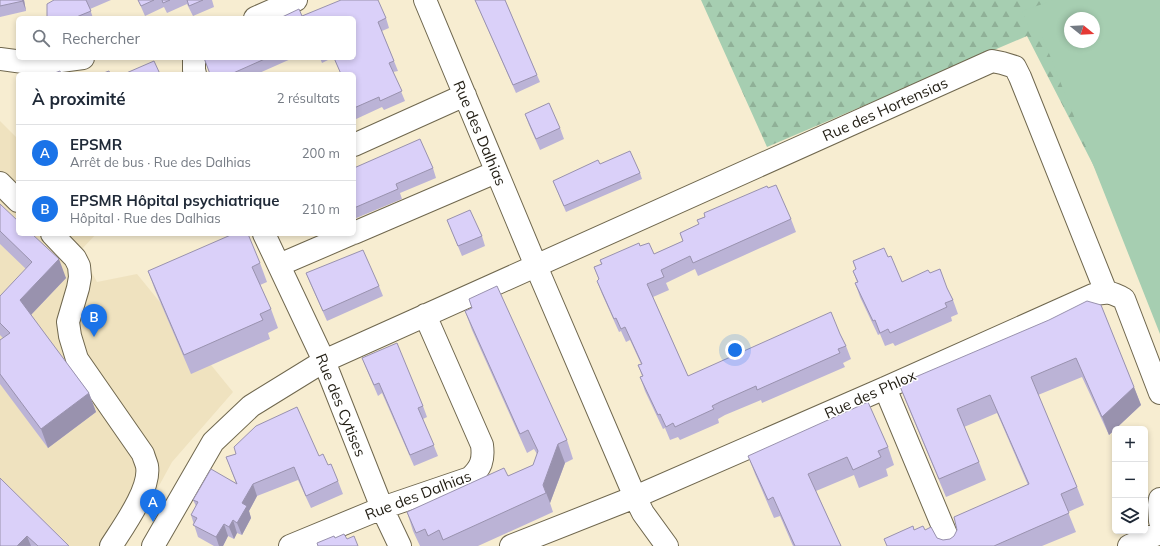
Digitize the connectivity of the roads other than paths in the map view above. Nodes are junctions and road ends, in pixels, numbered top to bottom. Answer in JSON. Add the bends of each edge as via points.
{"nodes":[{"id":1,"x":296,"y":0,"type":"edge"},
{"id":2,"x":425,"y":0,"type":"edge"},
{"id":3,"x":260,"y":16,"type":"edge"},
{"id":4,"x":0,"y":60,"type":"edge"},
{"id":5,"x":68,"y":60,"type":"edge"},
{"id":6,"x":194,"y":60,"type":"edge"},
{"id":7,"x":194,"y":72,"type":"edge"},
{"id":8,"x":465,"y":95,"type":"junction"},
{"id":9,"x":356,"y":144,"type":"edge"},
{"id":10,"x":496,"y":172,"type":"junction"},
{"id":11,"x":0,"y":183,"type":"edge"},
{"id":12,"x":16,"y":198,"type":"edge"},
{"id":13,"x":356,"y":232,"type":"edge"},
{"id":14,"x":54,"y":236,"type":"edge"},
{"id":15,"x":265,"y":236,"type":"edge"},
{"id":16,"x":346,"y":236,"type":"edge"},
{"id":17,"x":278,"y":265,"type":"junction"},
{"id":18,"x":536,"y":266,"type":"junction"},
{"id":19,"x":1106,"y":292,"type":"junction"},
{"id":20,"x":425,"y":316,"type":"junction"},
{"id":21,"x":324,"y":361,"type":"junction"},
{"id":22,"x":885,"y":388,"type":"junction"},
{"id":23,"x":1160,"y":393,"type":"edge"},
{"id":24,"x":635,"y":497,"type":"junction"},
{"id":25,"x":1160,"y":498,"type":"edge"},
{"id":26,"x":382,"y":508,"type":"junction"},
{"id":27,"x":1160,"y":521,"type":"edge"},
{"id":28,"x":1160,"y":533,"type":"edge"},
{"id":29,"x":111,"y":546,"type":"edge"},
{"id":30,"x":153,"y":546,"type":"edge"},
{"id":31,"x":290,"y":546,"type":"edge"},
{"id":32,"x":400,"y":546,"type":"edge"},
{"id":33,"x":511,"y":546,"type":"edge"},
{"id":34,"x":667,"y":546,"type":"edge"},
{"id":35,"x":951,"y":546,"type":"edge"},
{"id":36,"x":1129,"y":546,"type":"edge"}],
"edges":[{"from":1,"to":3,"type":"street"},
{"from":2,"to":8,"type":"street","name":"Rue des Dalhias"},
{"from":4,"to":5,"type":"street","via":[[38,64]]},
{"from":6,"to":7,"type":"street"},
{"from":8,"to":9,"type":"street"},
{"from":8,"to":10,"type":"street","name":"Rue des Dalhias"},
{"from":10,"to":13,"type":"street"},
{"from":10,"to":18,"type":"street","name":"Rue des Dalhias"},
{"from":11,"to":12,"type":"street"},
{"from":14,"to":29,"type":"street","via":[[75,258],[79,266],[78,288],[68,322],[77,359],[143,454],[147,467],[141,496]]},
{"from":15,"to":17,"type":"street","name":"Rue des Cytises"},
{"from":16,"to":17,"type":"street"},
{"from":17,"to":21,"type":"street","name":"Rue des Cytises"},
{"from":18,"to":19,"type":"street","name":"Rue des Hortensias","via":[[992,61],[1015,67]]},
{"from":18,"to":20,"type":"street"},
{"from":18,"to":24,"type":"street","name":"Rue des Dalhias"},
{"from":19,"to":22,"type":"street","name":"Rue des Phlox","via":[[1086,298]]},
{"from":19,"to":23,"type":"street","via":[[1124,299]]},
{"from":20,"to":21,"type":"street"},
{"from":20,"to":26,"type":"street","name":"Rue des Dalhias","via":[[482,446],[482,464],[470,478]]},
{"from":21,"to":26,"type":"street","name":"Rue des Cytises"},
{"from":21,"to":30,"type":"street","via":[[251,406],[213,442]]},
{"from":22,"to":24,"type":"street","name":"Rue des Phlox"},
{"from":22,"to":35,"type":"street"},
{"from":24,"to":33,"type":"street","name":"Rue des Phlox"},
{"from":24,"to":34,"type":"street","name":"Rue des Dalhias","via":[[643,513]]},
{"from":25,"to":27,"type":"street"},
{"from":26,"to":31,"type":"street","name":"Rue des Dalhias"},
{"from":26,"to":32,"type":"street","name":"Rue des Cytises"},
{"from":28,"to":36,"type":"street"}]}
